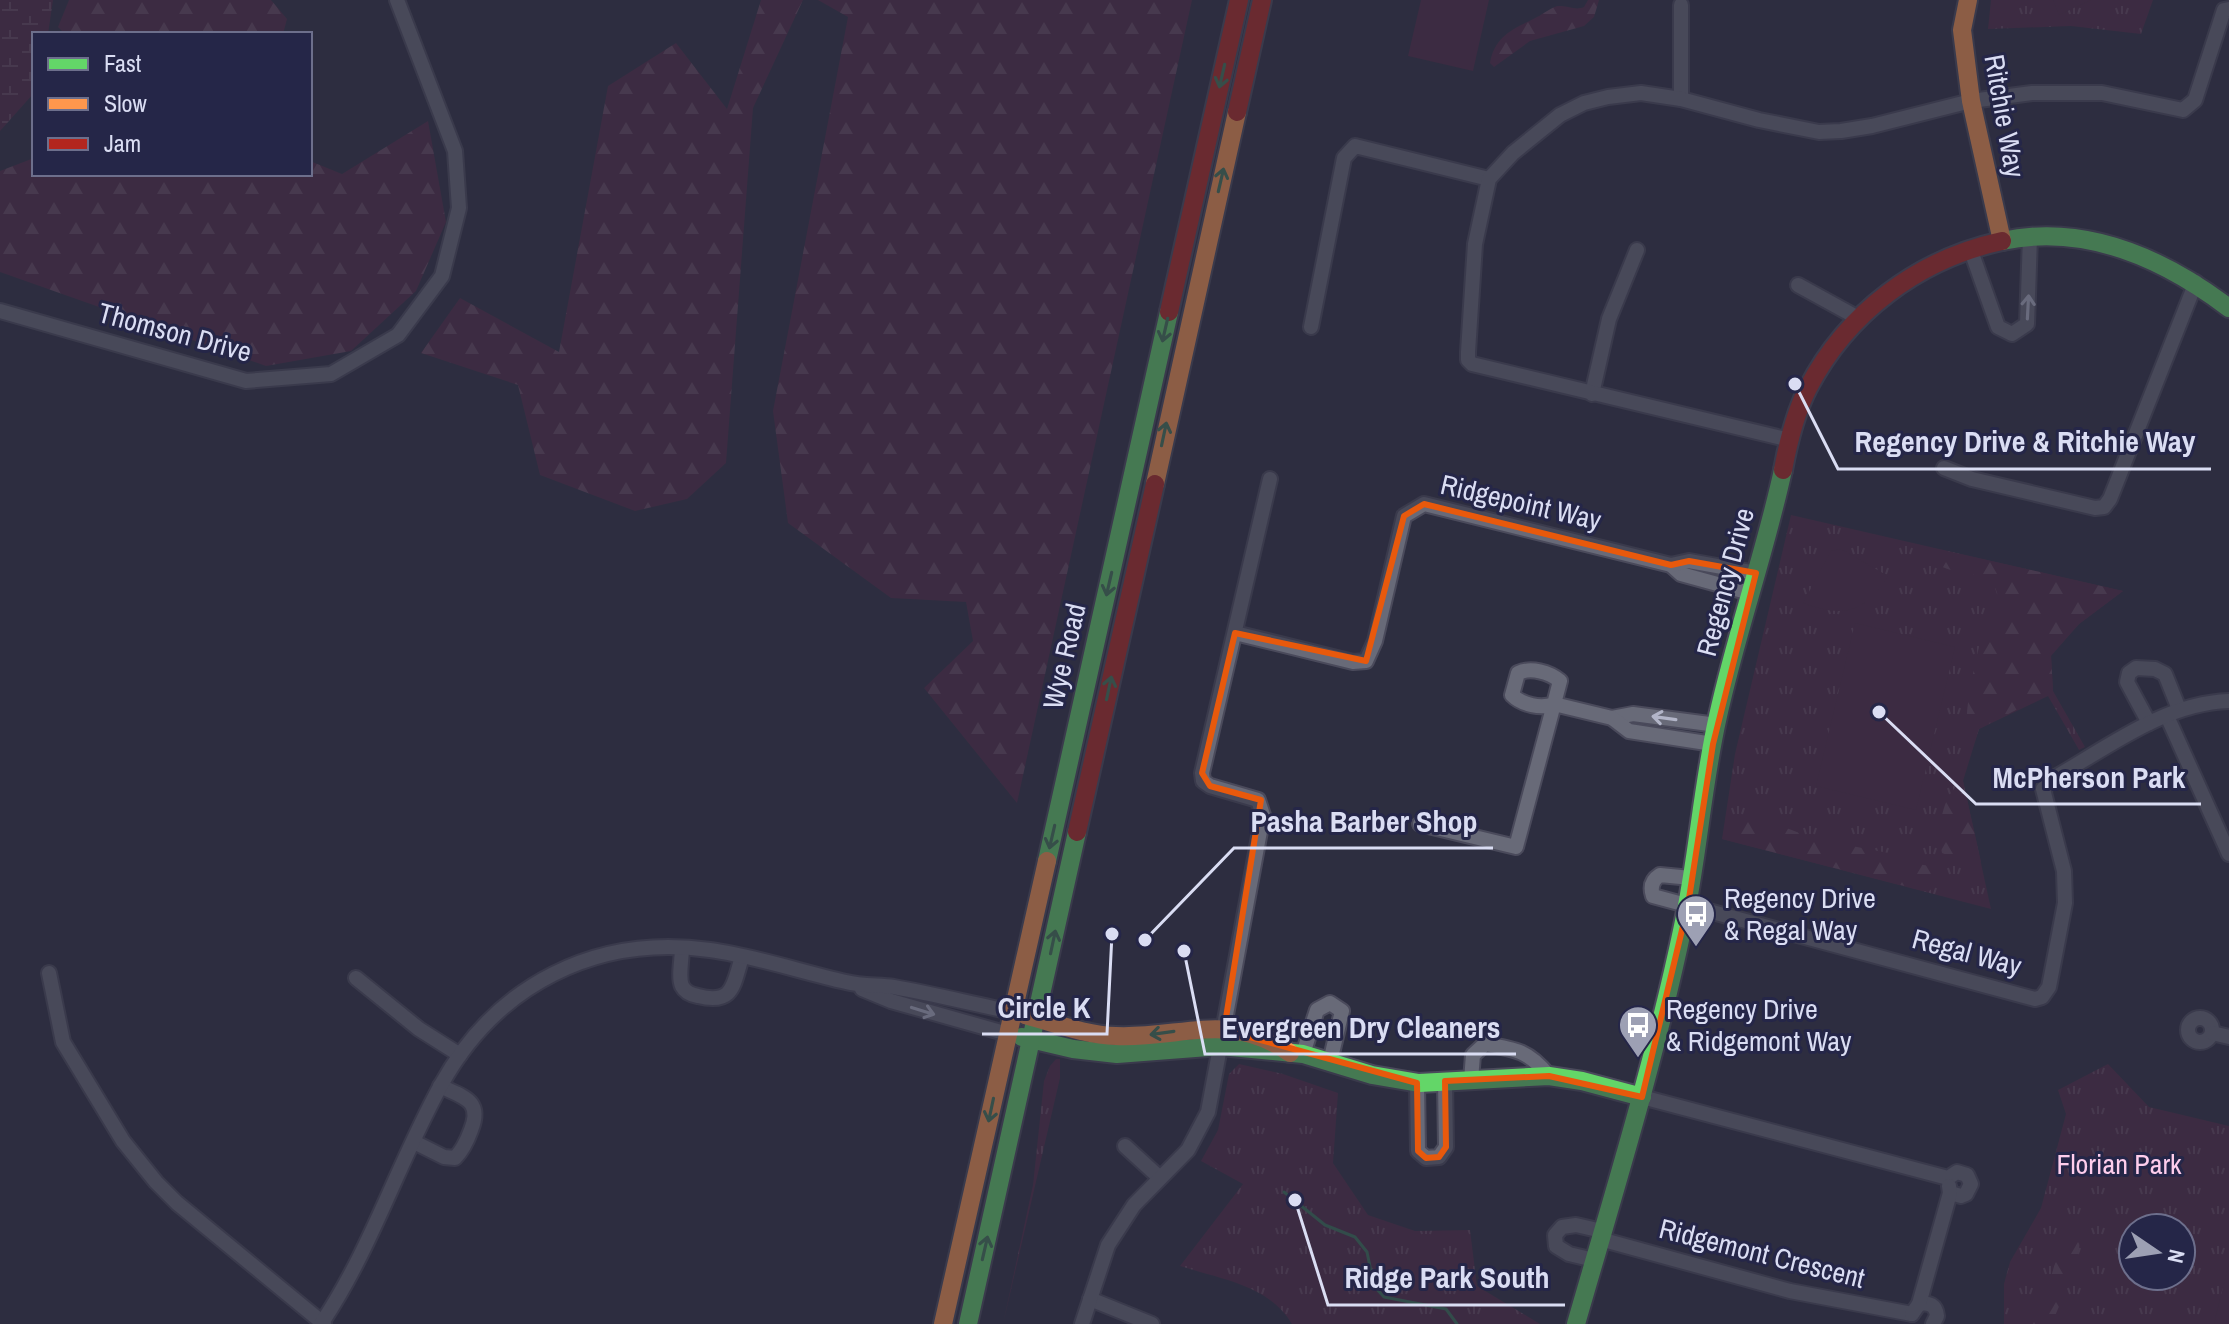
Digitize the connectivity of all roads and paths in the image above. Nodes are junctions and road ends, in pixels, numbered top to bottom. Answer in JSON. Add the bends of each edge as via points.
{"nodes":[{"id":1,"x":397,"y":0,"type":"edge"},
{"id":2,"x":1239,"y":0,"type":"edge"},
{"id":3,"x":1262,"y":0,"type":"edge"},
{"id":4,"x":1968,"y":0,"type":"edge"},
{"id":5,"x":1681,"y":5,"type":"dead end"},
{"id":6,"x":2229,"y":9,"type":"edge"},
{"id":7,"x":1681,"y":99,"type":"junction"},
{"id":8,"x":1971,"y":101,"type":"junction"},
{"id":9,"x":1489,"y":179,"type":"junction"},
{"id":10,"x":2030,"y":237,"type":"junction"},
{"id":11,"x":2002,"y":241,"type":"junction"},
{"id":12,"x":1970,"y":248,"type":"junction"},
{"id":13,"x":1637,"y":250,"type":"dead end"},
{"id":14,"x":2196,"y":282,"type":"junction"},
{"id":15,"x":1798,"y":285,"type":"dead end"},
{"id":16,"x":2229,"y":308,"type":"edge"},
{"id":17,"x":0,"y":311,"type":"edge"},
{"id":18,"x":1858,"y":318,"type":"junction"},
{"id":19,"x":1311,"y":327,"type":"dead end"},
{"id":20,"x":1592,"y":394,"type":"junction"},
{"id":21,"x":1790,"y":440,"type":"junction"},
{"id":22,"x":1944,"y":468,"type":"dead end"},
{"id":23,"x":1270,"y":479,"type":"dead end"},
{"id":24,"x":1671,"y":565,"type":"junction"},
{"id":25,"x":1756,"y":573,"type":"junction"},
{"id":26,"x":1750,"y":593,"type":"junction"},
{"id":27,"x":1235,"y":633,"type":"junction"},
{"id":28,"x":2229,"y":701,"type":"edge"},
{"id":29,"x":2173,"y":712,"type":"junction"},
{"id":30,"x":1612,"y":718,"type":"junction"},
{"id":31,"x":2149,"y":723,"type":"junction"},
{"id":32,"x":1717,"y":725,"type":"junction"},
{"id":33,"x":1713,"y":744,"type":"junction"},
{"id":34,"x":1420,"y":824,"type":"dead end"},
{"id":35,"x":2229,"y":854,"type":"edge"},
{"id":36,"x":1691,"y":878,"type":"junction"},
{"id":37,"x":1688,"y":905,"type":"junction"},
{"id":38,"x":682,"y":948,"type":"junction"},
{"id":39,"x":742,"y":957,"type":"junction"},
{"id":40,"x":49,"y":973,"type":"dead end"},
{"id":41,"x":356,"y":978,"type":"dead end"},
{"id":42,"x":851,"y":984,"type":"junction"},
{"id":43,"x":1013,"y":1012,"type":"junction"},
{"id":44,"x":1037,"y":1018,"type":"junction"},
{"id":45,"x":2212,"y":1033,"type":"dead end"},
{"id":46,"x":1008,"y":1034,"type":"junction"},
{"id":47,"x":2229,"y":1037,"type":"edge"},
{"id":48,"x":1223,"y":1038,"type":"junction"},
{"id":49,"x":1032,"y":1039,"type":"junction"},
{"id":50,"x":1297,"y":1053,"type":"junction"},
{"id":51,"x":460,"y":1055,"type":"junction"},
{"id":52,"x":1330,"y":1062,"type":"junction"},
{"id":53,"x":1549,"y":1076,"type":"junction"},
{"id":54,"x":1471,"y":1080,"type":"junction"},
{"id":55,"x":1445,"y":1081,"type":"junction"},
{"id":56,"x":1417,"y":1083,"type":"junction"},
{"id":57,"x":440,"y":1086,"type":"junction"},
{"id":58,"x":1642,"y":1097,"type":"junction"},
{"id":59,"x":414,"y":1142,"type":"junction"},
{"id":60,"x":1125,"y":1146,"type":"dead end"},
{"id":61,"x":1160,"y":1178,"type":"junction"},
{"id":62,"x":1601,"y":1235,"type":"junction"},
{"id":63,"x":1594,"y":1260,"type":"junction"},
{"id":64,"x":1090,"y":1299,"type":"junction"},
{"id":65,"x":1915,"y":1314,"type":"edge"},
{"id":66,"x":322,"y":1324,"type":"edge"},
{"id":67,"x":943,"y":1324,"type":"edge"},
{"id":68,"x":968,"y":1324,"type":"edge"},
{"id":69,"x":1082,"y":1324,"type":"edge"},
{"id":70,"x":1152,"y":1324,"type":"edge"},
{"id":71,"x":1576,"y":1324,"type":"edge"},
{"id":72,"x":1933,"y":1324,"type":"edge"}],
"edges":[{"from":1,"to":17,"type":"street","name":"Thomson Drive","via":[[455,151],[459,208],[442,276],[398,335],[331,374],[246,381]]},
{"from":2,"to":43,"type":"main road","name":"Wye Road","one_way":true},
{"from":44,"to":3,"type":"main road","name":"Wye Road","one_way":true},
{"from":4,"to":8,"type":"main road","name":"Ritchie Way","via":[[1962,30]]},
{"from":5,"to":7,"type":"street"},
{"from":6,"to":8,"type":"street","via":[[2221,18],[2195,100],[2183,110],[2079,92]]},
{"from":7,"to":8,"type":"street","via":[[1819,132],[1872,126]]},
{"from":7,"to":9,"type":"street","via":[[1641,93],[1584,103],[1560,115]]},
{"from":8,"to":11,"type":"main road","name":"Ritchie Way"},
{"from":9,"to":19,"type":"street","via":[[1355,146],[1344,158]]},
{"from":9,"to":20,"type":"street","via":[[1475,244],[1468,360],[1478,367]]},
{"from":10,"to":11,"type":"main road","name":"Regency Drive"},
{"from":12,"to":10,"type":"street","one_way":true,"via":[[1998,327],[2012,334],[2027,324]]},
{"from":10,"to":14,"type":"main road","name":"Regency Drive","via":[[2096,242],[2132,251]]},
{"from":11,"to":12,"type":"main road","name":"Regency Drive"},
{"from":12,"to":18,"type":"main road","name":"Regency Drive","via":[[1922,269]]},
{"from":13,"to":20,"type":"street","via":[[1609,319]]},
{"from":14,"to":16,"type":"main road","name":"Regency Drive"},
{"from":14,"to":22,"type":"street","via":[[2104,507],[1972,479]]},
{"from":15,"to":18,"type":"street"},
{"from":18,"to":21,"type":"main road","name":"Regency Drive","via":[[1807,390]]},
{"from":20,"to":21,"type":"street"},
{"from":21,"to":25,"type":"main road","name":"Regency Drive"},
{"from":23,"to":27,"type":"street"},
{"from":24,"to":25,"type":"street","name":"Ridgepoint Way","via":[[1689,561]]},
{"from":24,"to":26,"type":"street","name":"Ridgepoint Way","via":[[1681,574]]},
{"from":24,"to":27,"type":"street","name":"Ridgepoint Way","via":[[1424,504],[1404,516],[1366,661]]},
{"from":25,"to":26,"type":"main road","name":"Regency Drive"},
{"from":26,"to":32,"type":"main road","name":"Regency Drive"},
{"from":27,"to":48,"type":"street","via":[[1203,781],[1258,800],[1263,815]]},
{"from":28,"to":29,"type":"street","name":"Regal Way"},
{"from":29,"to":31,"type":"street","name":"Regal Way"},
{"from":29,"to":31,"type":"street","via":[[2165,674],[2136,668],[2127,682]]},
{"from":29,"to":35,"type":"street"},
{"from":32,"to":30,"type":"street","one_way":true,"via":[[1633,714]]},
{"from":30,"to":33,"type":"street","via":[[1629,731]]},
{"from":30,"to":34,"type":"street","via":[[1554,704],[1516,847]]},
{"from":31,"to":37,"type":"street","name":"Regal Way","via":[[2043,789],[2064,871],[2065,903],[2049,987],[2042,997]]},
{"from":32,"to":33,"type":"main road","name":"Regency Drive"},
{"from":33,"to":36,"type":"main road","name":"Regency Drive"},
{"from":36,"to":37,"type":"main road","name":"Regency Drive"},
{"from":36,"to":37,"type":"street","via":[[1660,875],[1651,889],[1656,898]]},
{"from":37,"to":58,"type":"main road","name":"Regency Drive"},
{"from":38,"to":39,"type":"street"},
{"from":38,"to":39,"type":"street","via":[[681,984],[685,991],[706,998],[726,996]]},
{"from":38,"to":51,"type":"street","via":[[621,951],[557,971],[506,1004]]},
{"from":39,"to":42,"type":"street"},
{"from":40,"to":66,"type":"street","via":[[63,1042],[123,1141],[177,1203]]},
{"from":41,"to":51,"type":"street"},
{"from":42,"to":43,"type":"street","via":[[892,987]]},
{"from":42,"to":46,"type":"street","one_way":true,"via":[[891,1001]]},
{"from":43,"to":44,"type":"main road"},
{"from":43,"to":46,"type":"main road","name":"Wye Road"},
{"from":48,"to":44,"type":"main road","one_way":true,"via":[[1197,1029],[1116,1036]]},
{"from":44,"to":49,"type":"main road","name":"Wye Road"},
{"from":45,"to":47,"type":"street"},
{"from":46,"to":49,"type":"main road"},
{"from":46,"to":67,"type":"main road","name":"Wye Road","one_way":true},
{"from":48,"to":49,"type":"main road","via":[[1117,1054]]},
{"from":48,"to":50,"type":"main road","via":[[1262,1036]]},
{"from":48,"to":61,"type":"street","via":[[1203,1124],[1188,1150]]},
{"from":68,"to":49,"type":"main road","name":"Wye Road","one_way":true},
{"from":50,"to":52,"type":"main road"},
{"from":50,"to":52,"type":"street","via":[[1317,1010],[1330,1003],[1342,1011]]},
{"from":51,"to":57,"type":"street"},
{"from":52,"to":56,"type":"main road"},
{"from":53,"to":54,"type":"main road"},
{"from":53,"to":54,"type":"street","via":[[1523,1052],[1485,1044],[1473,1055]]},
{"from":53,"to":58,"type":"main road"},
{"from":54,"to":55,"type":"main road"},
{"from":55,"to":56,"type":"main road"},
{"from":55,"to":56,"type":"street","via":[[1446,1147],[1439,1157],[1426,1158],[1418,1151]]},
{"from":57,"to":59,"type":"street"},
{"from":57,"to":59,"type":"street","via":[[469,1100],[476,1110],[463,1150],[455,1158],[444,1157]]},
{"from":58,"to":62,"type":"main road","name":"Regency Drive"},
{"from":58,"to":65,"type":"street","via":[[1949,1185]]},
{"from":59,"to":66,"type":"street"},
{"from":60,"to":61,"type":"street"},
{"from":61,"to":64,"type":"street","via":[[1108,1245]]},
{"from":62,"to":63,"type":"main road","name":"Regency Drive"},
{"from":62,"to":63,"type":"street","via":[[1576,1225],[1562,1227],[1555,1235],[1556,1246]]},
{"from":62,"to":65,"type":"street","name":"Ridgemont Crescent","via":[[1790,1291]]},
{"from":63,"to":71,"type":"main road","name":"Regency Drive"},
{"from":64,"to":69,"type":"street"},
{"from":64,"to":70,"type":"street"},
{"from":65,"to":72,"type":"street","via":[[1930,1304],[1937,1316]]}]}
